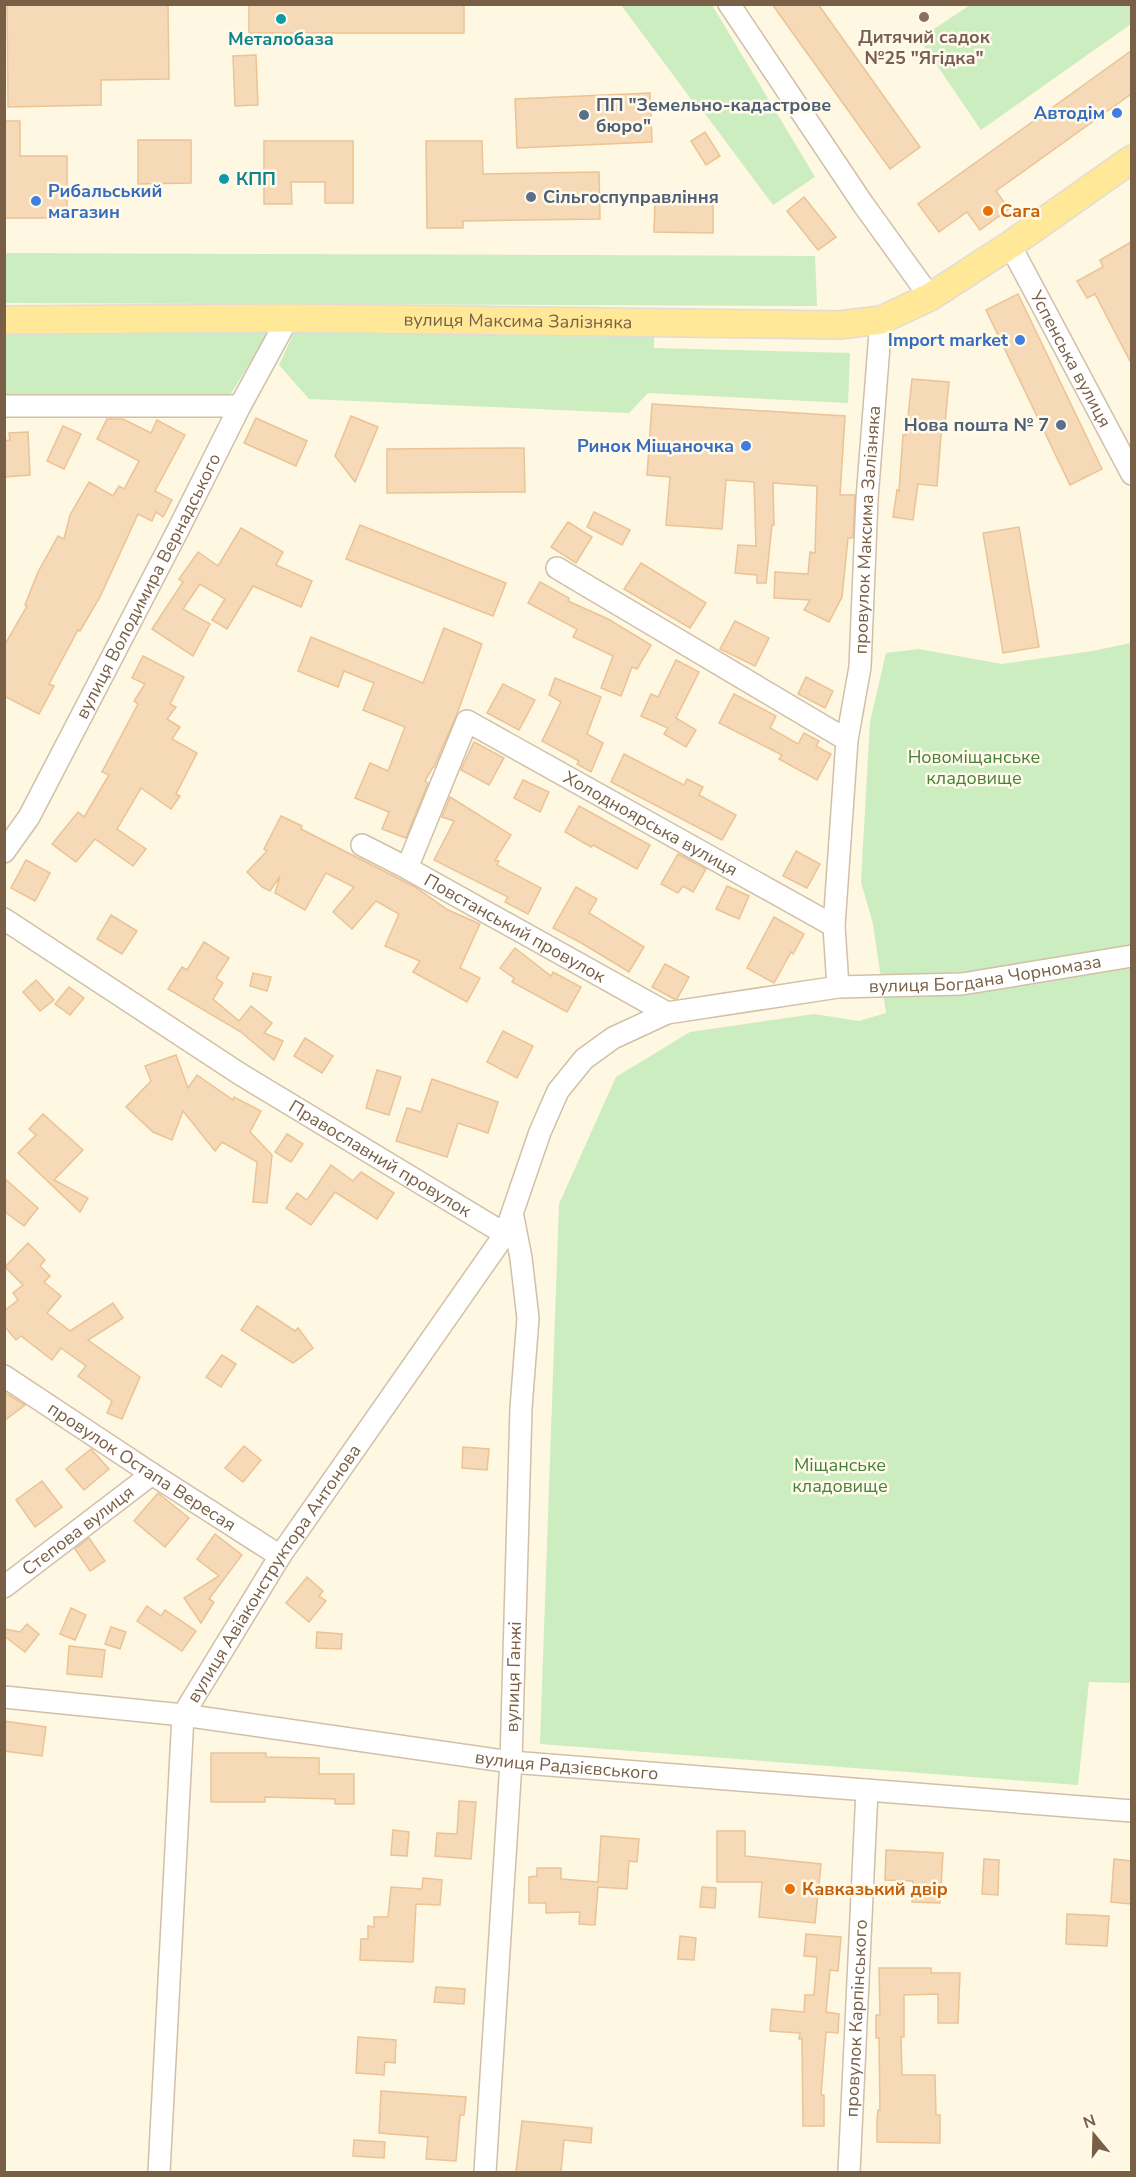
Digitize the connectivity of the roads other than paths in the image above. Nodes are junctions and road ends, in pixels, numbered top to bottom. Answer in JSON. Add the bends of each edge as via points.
{"nodes":[{"id":1,"x":729,"y":4,"type":"edge"},
{"id":2,"x":1131,"y":159,"type":"edge"},
{"id":3,"x":1010,"y":245,"type":"junction"},
{"id":4,"x":930,"y":297,"type":"junction"},
{"id":5,"x":288,"y":318,"type":"junction"},
{"id":6,"x":4,"y":320,"type":"edge"},
{"id":7,"x":881,"y":321,"type":"junction"},
{"id":8,"x":4,"y":406,"type":"edge"},
{"id":9,"x":240,"y":406,"type":"junction"},
{"id":10,"x":1131,"y":474,"type":"edge"},
{"id":11,"x":556,"y":568,"type":"dead end"},
{"id":12,"x":847,"y":740,"type":"junction"},
{"id":13,"x":362,"y":845,"type":"dead end"},
{"id":14,"x":4,"y":852,"type":"edge"},
{"id":15,"x":407,"y":868,"type":"junction"},
{"id":16,"x":4,"y":919,"type":"edge"},
{"id":17,"x":834,"y":926,"type":"junction"},
{"id":18,"x":1131,"y":956,"type":"edge"},
{"id":19,"x":838,"y":987,"type":"junction"},
{"id":20,"x":667,"y":1014,"type":"junction"},
{"id":21,"x":509,"y":1225,"type":"junction"},
{"id":22,"x":4,"y":1376,"type":"edge"},
{"id":23,"x":152,"y":1474,"type":"junction"},
{"id":24,"x":280,"y":1556,"type":"junction"},
{"id":25,"x":4,"y":1587,"type":"edge"},
{"id":26,"x":4,"y":1697,"type":"edge"},
{"id":27,"x":183,"y":1714,"type":"junction"},
{"id":28,"x":511,"y":1762,"type":"junction"},
{"id":29,"x":867,"y":1791,"type":"junction"},
{"id":30,"x":1131,"y":1811,"type":"edge"},
{"id":31,"x":159,"y":2172,"type":"edge"},
{"id":32,"x":485,"y":2172,"type":"edge"},
{"id":33,"x":849,"y":2172,"type":"edge"}],
"edges":[{"from":1,"to":4,"type":"street"},
{"from":2,"to":3,"type":"main road","name":"вулиця Максима Залізняка"},
{"from":3,"to":4,"type":"main road","name":"вулиця Максима Залізняка"},
{"from":3,"to":10,"type":"street","name":"Успенська вулиця"},
{"from":4,"to":7,"type":"main road","name":"вулиця Максима Залізняка"},
{"from":5,"to":6,"type":"main road","name":"вулиця Максима Залізняка"},
{"from":5,"to":7,"type":"main road","name":"вулиця Максима Залізняка","via":[[839,325]]},
{"from":5,"to":9,"type":"street","name":"вулиця Володимира Вернадського"},
{"from":7,"to":12,"type":"street","name":"провулок Максима Залізняка","via":[[867,499],[860,667]]},
{"from":8,"to":9,"type":"street"},
{"from":9,"to":14,"type":"street","name":"вулиця Володимира Вернадського","via":[[35,806]]},
{"from":11,"to":12,"type":"street"},
{"from":12,"to":17,"type":"street","name":"провулок Максима Залізняка"},
{"from":13,"to":15,"type":"street","name":"Повстанський провулок"},
{"from":15,"to":17,"type":"street","name":"Холодноярська вулиця","via":[[467,721]]},
{"from":15,"to":20,"type":"street","name":"Повстанський провулок"},
{"from":16,"to":21,"type":"street","name":"Православний провулок","via":[[240,1074]]},
{"from":17,"to":19,"type":"street","name":"провулок Максима Залізняка"},
{"from":18,"to":19,"type":"street","name":"вулиця Богдана Чорномаза","via":[[962,984]]},
{"from":19,"to":20,"type":"street","name":"вулиця Богдана Чорномаза"},
{"from":20,"to":21,"type":"street","name":"вулиця Богдана Чорномаза","via":[[613,1038],[585,1059],[558,1091]]},
{"from":21,"to":24,"type":"street","name":"вулиця Авіаконструктора Антонова"},
{"from":21,"to":28,"type":"street","name":"вулиця Ганжі","via":[[521,1258],[528,1318],[521,1408]]},
{"from":22,"to":23,"type":"street","name":"провулок Остапа Вересая"},
{"from":23,"to":24,"type":"street","name":"провулок Остапа Вересая"},
{"from":23,"to":25,"type":"street","name":"Степова вулиця"},
{"from":24,"to":27,"type":"street","name":"вулиця Авіаконструктора Антонова"},
{"from":26,"to":27,"type":"street","name":"вулиця Радзієвського"},
{"from":27,"to":28,"type":"street","name":"вулиця Радзієвського"},
{"from":27,"to":31,"type":"street","name":"вулиця Авіаконструктора Антонова"},
{"from":28,"to":29,"type":"street","name":"вулиця Радзієвського"},
{"from":28,"to":32,"type":"street","name":"вулиця Ганжі"},
{"from":29,"to":30,"type":"street","name":"вулиця Радзієвського"},
{"from":29,"to":33,"type":"street","name":"провулок Карпінського"}]}
